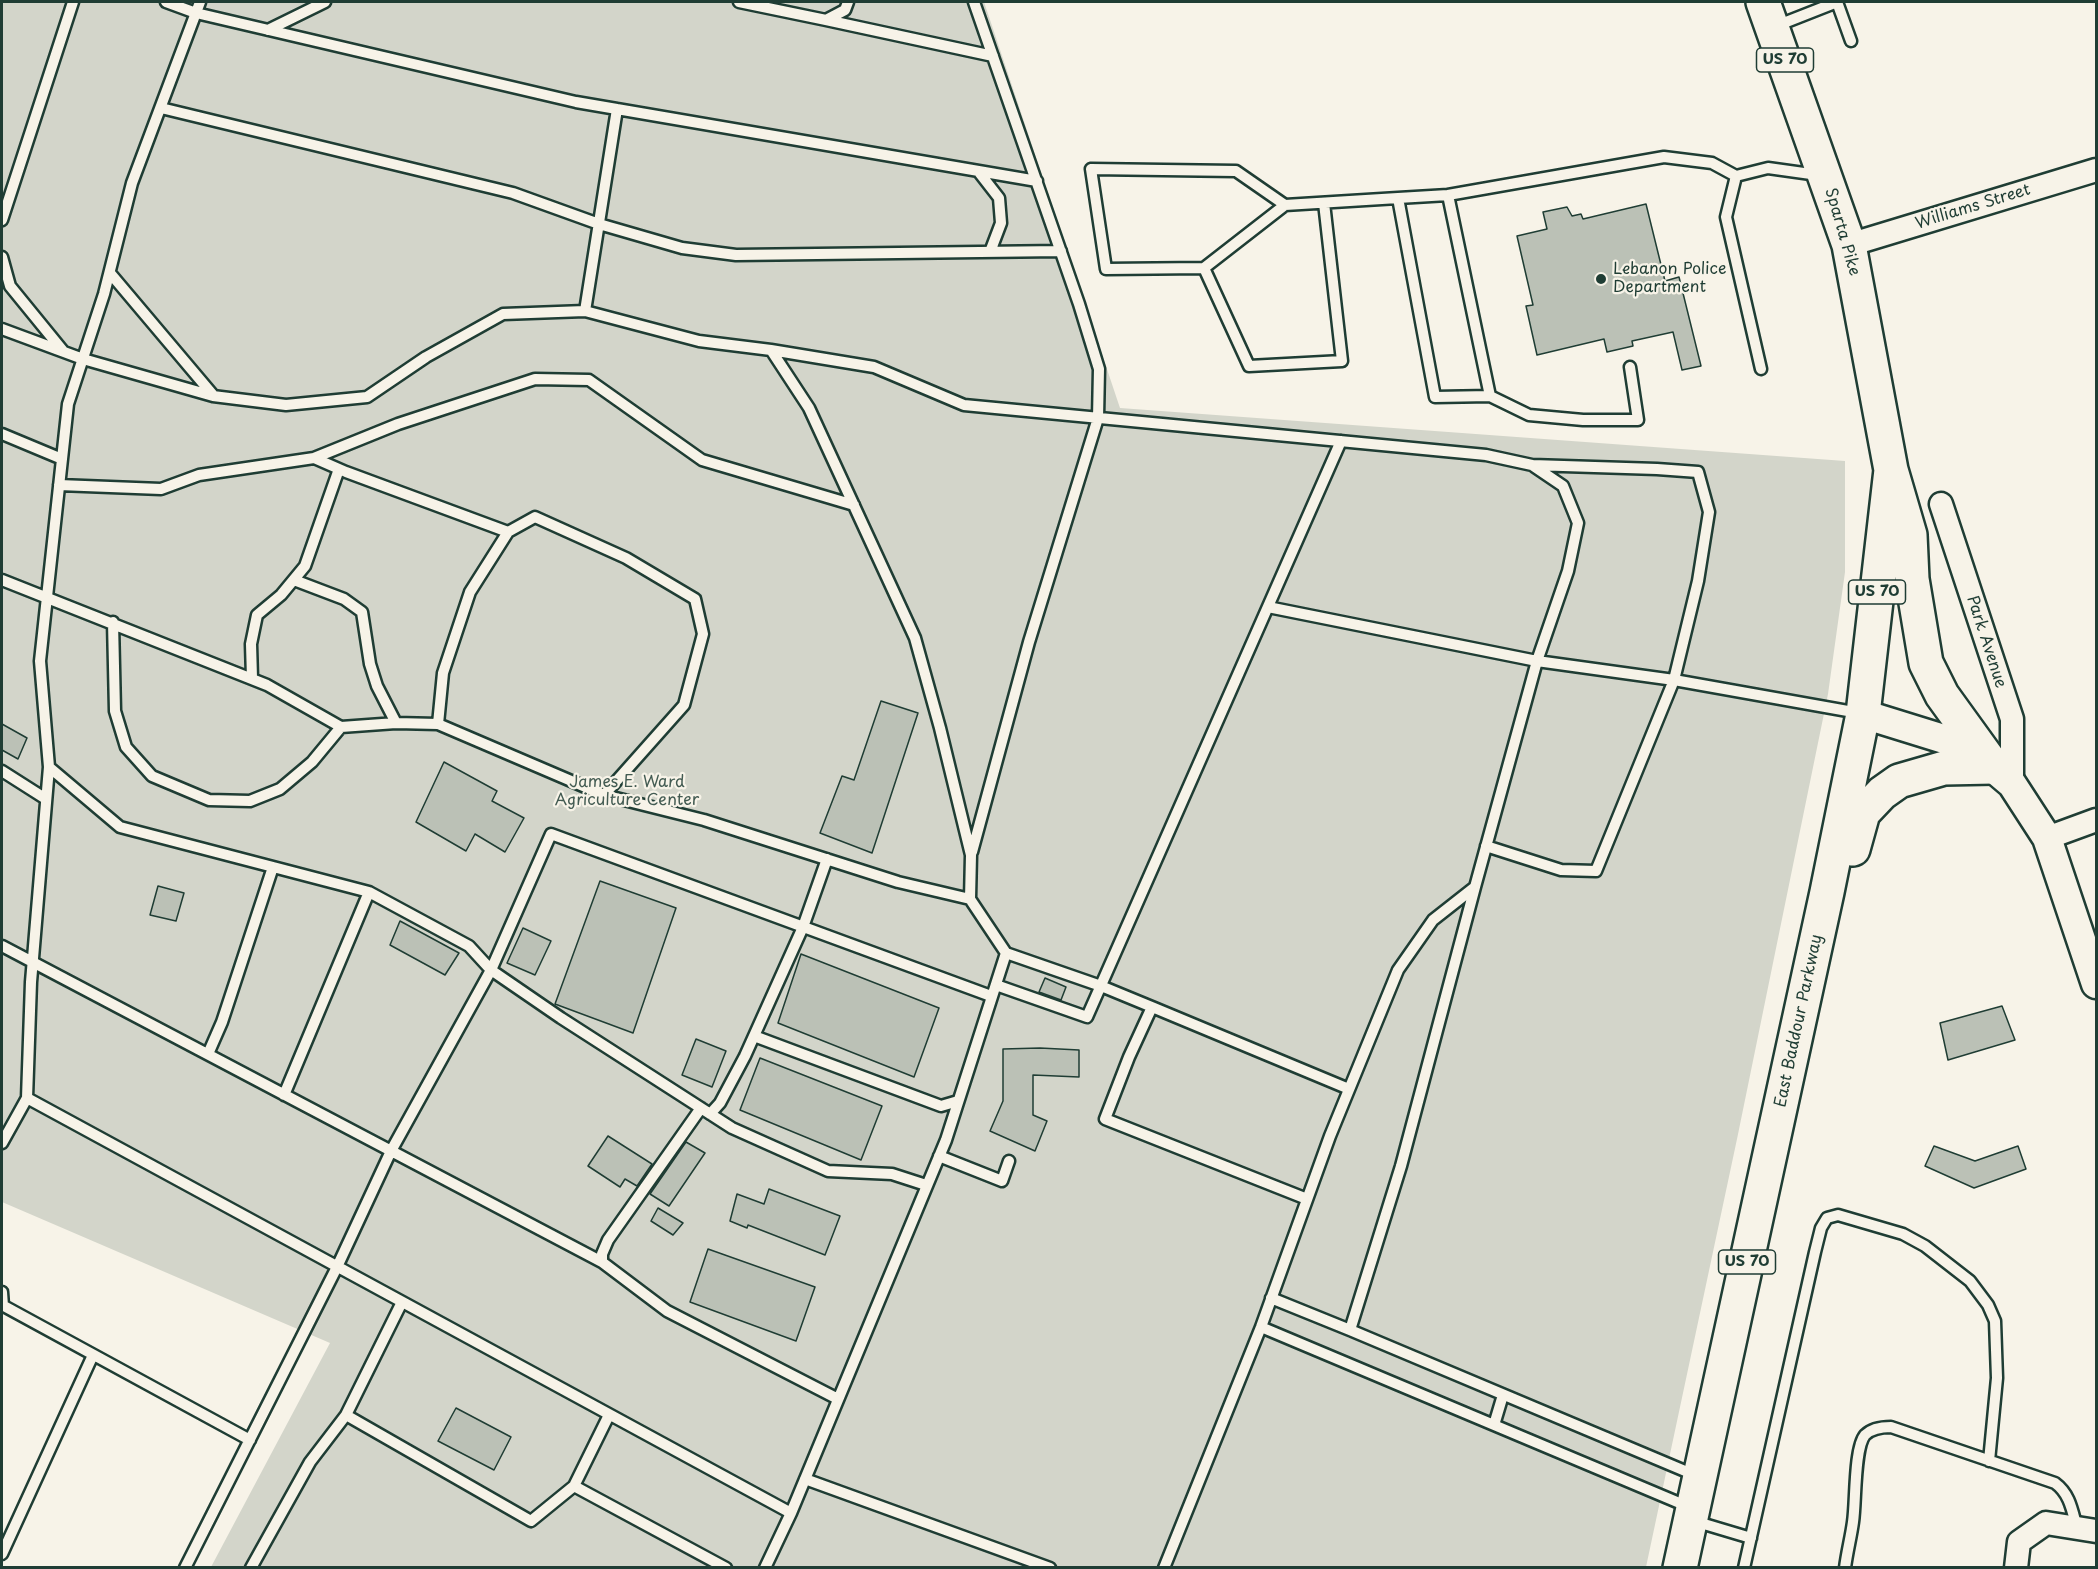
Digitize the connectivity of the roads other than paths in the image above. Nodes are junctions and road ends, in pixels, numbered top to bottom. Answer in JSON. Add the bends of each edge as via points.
{"nodes":[{"id":1,"x":73,"y":2,"type":"edge"},
{"id":2,"x":166,"y":2,"type":"edge"},
{"id":3,"x":200,"y":2,"type":"edge"},
{"id":4,"x":325,"y":2,"type":"edge"},
{"id":5,"x":739,"y":2,"type":"edge"},
{"id":6,"x":848,"y":2,"type":"edge"},
{"id":7,"x":974,"y":2,"type":"edge"},
{"id":8,"x":1837,"y":2,"type":"edge"},
{"id":9,"x":196,"y":13,"type":"junction"},
{"id":10,"x":1768,"y":14,"type":"edge"},
{"id":11,"x":826,"y":20,"type":"junction"},
{"id":12,"x":268,"y":30,"type":"junction"},
{"id":13,"x":1851,"y":40,"type":"dead end"},
{"id":14,"x":993,"y":56,"type":"junction"},
{"id":15,"x":160,"y":108,"type":"junction"},
{"id":16,"x":617,"y":109,"type":"junction"},
{"id":17,"x":2097,"y":170,"type":"edge"},
{"id":18,"x":978,"y":171,"type":"junction"},
{"id":19,"x":1736,"y":176,"type":"junction"},
{"id":20,"x":1826,"y":177,"type":"junction"},
{"id":21,"x":1037,"y":181,"type":"junction"},
{"id":22,"x":1448,"y":195,"type":"junction"},
{"id":23,"x":1398,"y":198,"type":"junction"},
{"id":24,"x":1324,"y":202,"type":"junction"},
{"id":25,"x":1285,"y":205,"type":"junction"},
{"id":26,"x":2,"y":220,"type":"edge"},
{"id":27,"x":599,"y":224,"type":"junction"},
{"id":28,"x":1849,"y":244,"type":"junction"},
{"id":29,"x":1061,"y":251,"type":"junction"},
{"id":30,"x":990,"y":252,"type":"junction"},
{"id":31,"x":2,"y":257,"type":"edge"},
{"id":32,"x":1204,"y":268,"type":"junction"},
{"id":33,"x":110,"y":273,"type":"junction"},
{"id":34,"x":585,"y":311,"type":"junction"},
{"id":35,"x":2,"y":329,"type":"edge"},
{"id":36,"x":771,"y":350,"type":"junction"},
{"id":37,"x":64,"y":352,"type":"junction"},
{"id":38,"x":83,"y":359,"type":"junction"},
{"id":39,"x":1630,"y":367,"type":"dead end"},
{"id":40,"x":1761,"y":369,"type":"dead end"},
{"id":41,"x":213,"y":396,"type":"junction"},
{"id":42,"x":1490,"y":396,"type":"junction"},
{"id":43,"x":1098,"y":418,"type":"junction"},
{"id":44,"x":2,"y":434,"type":"edge"},
{"id":45,"x":1341,"y":441,"type":"junction"},
{"id":46,"x":314,"y":458,"type":"junction"},
{"id":47,"x":62,"y":459,"type":"junction"},
{"id":48,"x":1532,"y":465,"type":"junction"},
{"id":49,"x":339,"y":469,"type":"junction"},
{"id":50,"x":1891,"y":470,"type":"junction"},
{"id":51,"x":60,"y":485,"type":"junction"},
{"id":52,"x":1941,"y":504,"type":"dead end"},
{"id":53,"x":854,"y":505,"type":"junction"},
{"id":54,"x":508,"y":532,"type":"junction"},
{"id":55,"x":2,"y":579,"type":"edge"},
{"id":56,"x":294,"y":580,"type":"junction"},
{"id":57,"x":47,"y":597,"type":"junction"},
{"id":58,"x":1268,"y":607,"type":"junction"},
{"id":59,"x":113,"y":622,"type":"junction"},
{"id":60,"x":1537,"y":661,"type":"junction"},
{"id":61,"x":252,"y":678,"type":"junction"},
{"id":62,"x":1674,"y":680,"type":"junction"},
{"id":63,"x":1863,"y":714,"type":"junction"},
{"id":64,"x":396,"y":723,"type":"junction"},
{"id":65,"x":438,"y":724,"type":"junction"},
{"id":66,"x":341,"y":728,"type":"junction"},
{"id":67,"x":49,"y":767,"type":"junction"},
{"id":68,"x":2,"y":771,"type":"edge"},
{"id":69,"x":2003,"y":776,"type":"junction"},
{"id":70,"x":604,"y":795,"type":"junction"},
{"id":71,"x":46,"y":799,"type":"junction"},
{"id":72,"x":2097,"y":820,"type":"edge"},
{"id":73,"x":2048,"y":838,"type":"junction"},
{"id":74,"x":1486,"y":846,"type":"junction"},
{"id":75,"x":971,"y":855,"type":"junction"},
{"id":76,"x":827,"y":859,"type":"junction"},
{"id":77,"x":273,"y":867,"type":"junction"},
{"id":78,"x":1475,"y":887,"type":"junction"},
{"id":79,"x":369,"y":892,"type":"junction"},
{"id":80,"x":1827,"y":892,"type":"junction"},
{"id":81,"x":970,"y":900,"type":"junction"},
{"id":82,"x":803,"y":927,"type":"junction"},
{"id":83,"x":2,"y":946,"type":"edge"},
{"id":84,"x":1006,"y":953,"type":"junction"},
{"id":85,"x":33,"y":963,"type":"junction"},
{"id":86,"x":491,"y":970,"type":"junction"},
{"id":87,"x":996,"y":984,"type":"junction"},
{"id":88,"x":2097,"y":984,"type":"edge"},
{"id":89,"x":1101,"y":986,"type":"junction"},
{"id":90,"x":991,"y":996,"type":"junction"},
{"id":91,"x":1152,"y":1006,"type":"junction"},
{"id":92,"x":754,"y":1036,"type":"junction"},
{"id":93,"x":208,"y":1054,"type":"junction"},
{"id":94,"x":1349,"y":1089,"type":"junction"},
{"id":95,"x":284,"y":1095,"type":"junction"},
{"id":96,"x":27,"y":1098,"type":"junction"},
{"id":97,"x":958,"y":1101,"type":"junction"},
{"id":98,"x":706,"y":1111,"type":"junction"},
{"id":99,"x":5,"y":1130,"type":"edge"},
{"id":100,"x":2,"y":1143,"type":"edge"},
{"id":101,"x":391,"y":1151,"type":"junction"},
{"id":102,"x":939,"y":1156,"type":"junction"},
{"id":103,"x":1009,"y":1161,"type":"dead end"},
{"id":104,"x":926,"y":1185,"type":"junction"},
{"id":105,"x":1307,"y":1199,"type":"junction"},
{"id":106,"x":602,"y":1262,"type":"junction"},
{"id":107,"x":338,"y":1268,"type":"junction"},
{"id":108,"x":2,"y":1292,"type":"edge"},
{"id":109,"x":1270,"y":1298,"type":"junction"},
{"id":110,"x":402,"y":1302,"type":"junction"},
{"id":111,"x":2,"y":1305,"type":"edge"},
{"id":112,"x":1261,"y":1327,"type":"junction"},
{"id":113,"x":1350,"y":1330,"type":"junction"},
{"id":114,"x":93,"y":1355,"type":"junction"},
{"id":115,"x":1503,"y":1395,"type":"junction"},
{"id":116,"x":838,"y":1399,"type":"junction"},
{"id":117,"x":346,"y":1415,"type":"junction"},
{"id":118,"x":609,"y":1415,"type":"junction"},
{"id":119,"x":1494,"y":1425,"type":"junction"},
{"id":120,"x":250,"y":1440,"type":"junction"},
{"id":121,"x":1989,"y":1461,"type":"junction"},
{"id":122,"x":1700,"y":1478,"type":"junction"},
{"id":123,"x":805,"y":1479,"type":"junction"},
{"id":124,"x":574,"y":1486,"type":"junction"},
{"id":125,"x":791,"y":1513,"type":"junction"},
{"id":126,"x":1692,"y":1515,"type":"junction"},
{"id":127,"x":2087,"y":1529,"type":"edge"},
{"id":128,"x":1751,"y":1538,"type":"junction"},
{"id":129,"x":2,"y":1554,"type":"edge"},
{"id":130,"x":185,"y":1568,"type":"edge"},
{"id":131,"x":251,"y":1568,"type":"edge"},
{"id":132,"x":726,"y":1568,"type":"edge"},
{"id":133,"x":765,"y":1568,"type":"edge"},
{"id":134,"x":1050,"y":1568,"type":"edge"},
{"id":135,"x":1164,"y":1568,"type":"edge"},
{"id":136,"x":1680,"y":1568,"type":"edge"},
{"id":137,"x":1743,"y":1568,"type":"edge"},
{"id":138,"x":1845,"y":1568,"type":"edge"},
{"id":139,"x":2016,"y":1568,"type":"edge"}],
"edges":[{"from":1,"to":26,"type":"lane"},
{"from":2,"to":9,"type":"lane"},
{"from":3,"to":9,"type":"lane"},
{"from":4,"to":12,"type":"lane"},
{"from":5,"to":11,"type":"lane"},
{"from":6,"to":11,"type":"lane","via":[[845,10]]},
{"from":7,"to":14,"type":"lane"},
{"from":8,"to":10,"type":"lane"},
{"from":8,"to":13,"type":"lane"},
{"from":9,"to":12,"type":"lane"},
{"from":9,"to":15,"type":"lane"},
{"from":10,"to":20,"type":"main road","name":"Sparta Pike","number":"US 70"},
{"from":11,"to":14,"type":"lane"},
{"from":12,"to":16,"type":"lane"},
{"from":14,"to":21,"type":"lane"},
{"from":15,"to":27,"type":"lane","via":[[513,193]]},
{"from":15,"to":33,"type":"lane","via":[[132,183]]},
{"from":16,"to":18,"type":"lane"},
{"from":16,"to":27,"type":"lane"},
{"from":17,"to":28,"type":"street","name":"Williams Street"},
{"from":18,"to":21,"type":"lane"},
{"from":18,"to":30,"type":"lane","via":[[999,198],[1000,223]]},
{"from":19,"to":20,"type":"lane","via":[[1768,168]]},
{"from":19,"to":22,"type":"lane","via":[[1712,163],[1664,157]]},
{"from":19,"to":40,"type":"lane","via":[[1726,217]]},
{"from":20,"to":28,"type":"main road","name":"Sparta Pike","number":"US 70"},
{"from":21,"to":29,"type":"lane"},
{"from":22,"to":23,"type":"lane"},
{"from":22,"to":42,"type":"lane"},
{"from":23,"to":24,"type":"lane"},
{"from":23,"to":42,"type":"lane","via":[[1435,397]]},
{"from":24,"to":25,"type":"lane"},
{"from":24,"to":32,"type":"lane","via":[[1342,361],[1249,366]]},
{"from":25,"to":32,"type":"lane"},
{"from":25,"to":32,"type":"lane","via":[[1236,171],[1091,169],[1106,269]]},
{"from":27,"to":30,"type":"lane","via":[[682,248],[736,255]]},
{"from":27,"to":34,"type":"lane"},
{"from":28,"to":50,"type":"main road","name":"Sparta Pike","number":"US 70"},
{"from":29,"to":30,"type":"lane"},
{"from":29,"to":43,"type":"lane","via":[[1099,369]]},
{"from":31,"to":37,"type":"lane","via":[[10,286]]},
{"from":33,"to":38,"type":"lane"},
{"from":33,"to":41,"type":"lane"},
{"from":34,"to":36,"type":"lane","via":[[699,341]]},
{"from":34,"to":41,"type":"lane","via":[[503,314],[426,357],[367,397],[286,405]]},
{"from":35,"to":37,"type":"lane"},
{"from":36,"to":43,"type":"lane","via":[[874,367],[964,405]]},
{"from":36,"to":53,"type":"lane","via":[[809,408]]},
{"from":37,"to":38,"type":"lane"},
{"from":38,"to":41,"type":"lane"},
{"from":38,"to":47,"type":"lane","via":[[68,404]]},
{"from":39,"to":42,"type":"lane","via":[[1638,420],[1529,415]]},
{"from":43,"to":45,"type":"lane"},
{"from":43,"to":75,"type":"lane","via":[[1029,642]]},
{"from":44,"to":47,"type":"lane"},
{"from":45,"to":48,"type":"lane","via":[[1486,455]]},
{"from":45,"to":58,"type":"lane"},
{"from":46,"to":49,"type":"lane"},
{"from":46,"to":51,"type":"lane","via":[[199,476],[161,489]]},
{"from":46,"to":53,"type":"lane","via":[[398,424],[535,380],[590,380],[702,460]]},
{"from":47,"to":51,"type":"lane"},
{"from":48,"to":60,"type":"lane","via":[[1563,486],[1578,523],[1568,571]]},
{"from":48,"to":62,"type":"lane","via":[[1698,472],[1709,512],[1698,581]]},
{"from":49,"to":54,"type":"lane"},
{"from":49,"to":56,"type":"lane","via":[[305,566]]},
{"from":50,"to":63,"type":"main road","name":"East Baddour Parkway","number":"US 70"},
{"from":50,"to":69,"type":"main road","via":[[1910,535],[1911,579],[1926,663],[1942,695]]},
{"from":51,"to":57,"type":"lane"},
{"from":52,"to":69,"type":"street","name":"Park Avenue","via":[[2012,719]]},
{"from":53,"to":75,"type":"lane","via":[[915,638]]},
{"from":54,"to":65,"type":"lane","via":[[470,592],[443,673]]},
{"from":54,"to":70,"type":"lane","via":[[535,516],[626,558],[695,599],[704,634],[684,705]]},
{"from":55,"to":57,"type":"lane"},
{"from":56,"to":61,"type":"lane","via":[[257,615],[251,644]]},
{"from":56,"to":64,"type":"lane","via":[[344,598],[362,612],[370,664]]},
{"from":57,"to":59,"type":"lane"},
{"from":57,"to":67,"type":"lane","via":[[40,661]]},
{"from":58,"to":60,"type":"lane"},
{"from":58,"to":89,"type":"lane"},
{"from":59,"to":61,"type":"lane"},
{"from":59,"to":66,"type":"lane","via":[[115,711],[126,747],[152,776],[209,800],[250,801],[280,789],[312,762]]},
{"from":60,"to":62,"type":"lane"},
{"from":60,"to":74,"type":"lane"},
{"from":61,"to":66,"type":"lane"},
{"from":62,"to":63,"type":"lane"},
{"from":62,"to":74,"type":"lane","via":[[1596,871],[1561,870]]},
{"from":63,"to":69,"type":"street","via":[[1947,740],[1979,756]]},
{"from":63,"to":80,"type":"main road","name":"East Baddour Parkway","number":"US 70"},
{"from":64,"to":65,"type":"lane"},
{"from":64,"to":66,"type":"lane"},
{"from":65,"to":70,"type":"lane"},
{"from":67,"to":71,"type":"lane"},
{"from":67,"to":77,"type":"lane","via":[[120,827]]},
{"from":68,"to":71,"type":"lane"},
{"from":69,"to":73,"type":"street"},
{"from":69,"to":80,"type":"main road","via":[[1944,768],[1899,781],[1863,813],[1852,853]]},
{"from":70,"to":76,"type":"lane","via":[[704,820]]},
{"from":71,"to":85,"type":"lane"},
{"from":72,"to":73,"type":"street"},
{"from":73,"to":88,"type":"street"},
{"from":74,"to":78,"type":"lane"},
{"from":75,"to":81,"type":"lane"},
{"from":76,"to":81,"type":"lane"},
{"from":76,"to":82,"type":"lane"},
{"from":77,"to":79,"type":"lane"},
{"from":77,"to":93,"type":"lane"},
{"from":78,"to":94,"type":"lane","via":[[1433,920],[1398,970]]},
{"from":78,"to":113,"type":"lane","via":[[1401,1166]]},
{"from":79,"to":86,"type":"lane","via":[[469,946]]},
{"from":79,"to":95,"type":"lane"},
{"from":80,"to":122,"type":"main road","name":"East Baddour Parkway","number":"US 70"},
{"from":81,"to":84,"type":"lane"},
{"from":82,"to":86,"type":"lane","via":[[551,834]]},
{"from":82,"to":90,"type":"lane"},
{"from":82,"to":92,"type":"lane"},
{"from":83,"to":85,"type":"lane"},
{"from":84,"to":87,"type":"lane"},
{"from":84,"to":89,"type":"lane"},
{"from":85,"to":93,"type":"lane"},
{"from":85,"to":96,"type":"lane"},
{"from":86,"to":98,"type":"lane"},
{"from":86,"to":101,"type":"lane"},
{"from":87,"to":89,"type":"lane","via":[[1087,1017]]},
{"from":87,"to":90,"type":"lane"},
{"from":89,"to":91,"type":"lane"},
{"from":90,"to":97,"type":"lane"},
{"from":91,"to":94,"type":"lane"},
{"from":91,"to":105,"type":"lane","via":[[1105,1119]]},
{"from":92,"to":97,"type":"lane","via":[[941,1106]]},
{"from":92,"to":98,"type":"lane","via":[[720,1103]]},
{"from":93,"to":95,"type":"lane"},
{"from":94,"to":105,"type":"lane"},
{"from":95,"to":101,"type":"lane"},
{"from":96,"to":99,"type":"lane"},
{"from":96,"to":107,"type":"lane"},
{"from":97,"to":102,"type":"lane"},
{"from":98,"to":104,"type":"lane","via":[[732,1128],[828,1171],[892,1174]]},
{"from":98,"to":106,"type":"lane","via":[[608,1240]]},
{"from":99,"to":100,"type":"lane"},
{"from":101,"to":106,"type":"lane"},
{"from":101,"to":107,"type":"lane"},
{"from":102,"to":103,"type":"lane","via":[[1002,1181]]},
{"from":102,"to":104,"type":"lane"},
{"from":104,"to":116,"type":"lane"},
{"from":105,"to":109,"type":"lane"},
{"from":106,"to":116,"type":"lane","via":[[667,1311]]},
{"from":107,"to":110,"type":"lane"},
{"from":107,"to":120,"type":"lane"},
{"from":108,"to":111,"type":"lane"},
{"from":109,"to":112,"type":"lane"},
{"from":109,"to":113,"type":"lane"},
{"from":110,"to":117,"type":"lane"},
{"from":110,"to":118,"type":"lane"},
{"from":111,"to":114,"type":"lane"},
{"from":112,"to":119,"type":"lane"},
{"from":112,"to":135,"type":"lane"},
{"from":113,"to":115,"type":"lane"},
{"from":114,"to":120,"type":"lane"},
{"from":114,"to":129,"type":"lane"},
{"from":115,"to":119,"type":"lane"},
{"from":115,"to":122,"type":"lane"},
{"from":116,"to":123,"type":"lane"},
{"from":117,"to":124,"type":"lane","via":[[531,1521]]},
{"from":117,"to":131,"type":"lane","via":[[310,1462]]},
{"from":118,"to":124,"type":"lane"},
{"from":118,"to":125,"type":"lane"},
{"from":119,"to":126,"type":"lane"},
{"from":120,"to":130,"type":"lane"},
{"from":121,"to":127,"type":"lane","via":[[2055,1483],[2064,1490]]},
{"from":121,"to":128,"type":"lane","via":[[1997,1378],[1995,1321],[1988,1305],[1970,1281],[1903,1234],[1838,1215],[1827,1218],[1815,1252]]},
{"from":121,"to":138,"type":"lane","via":[[1891,1427],[1881,1427],[1865,1436]]},
{"from":122,"to":126,"type":"main road","name":"East Baddour Parkway","number":"US 70"},
{"from":123,"to":125,"type":"lane"},
{"from":123,"to":134,"type":"lane"},
{"from":124,"to":132,"type":"lane"},
{"from":125,"to":133,"type":"lane"},
{"from":126,"to":128,"type":"lane"},
{"from":126,"to":136,"type":"main road","name":"East Baddour Parkway","number":"US 70"},
{"from":127,"to":139,"type":"street","via":[[2046,1523],[2019,1542]]},
{"from":128,"to":137,"type":"lane"}]}
